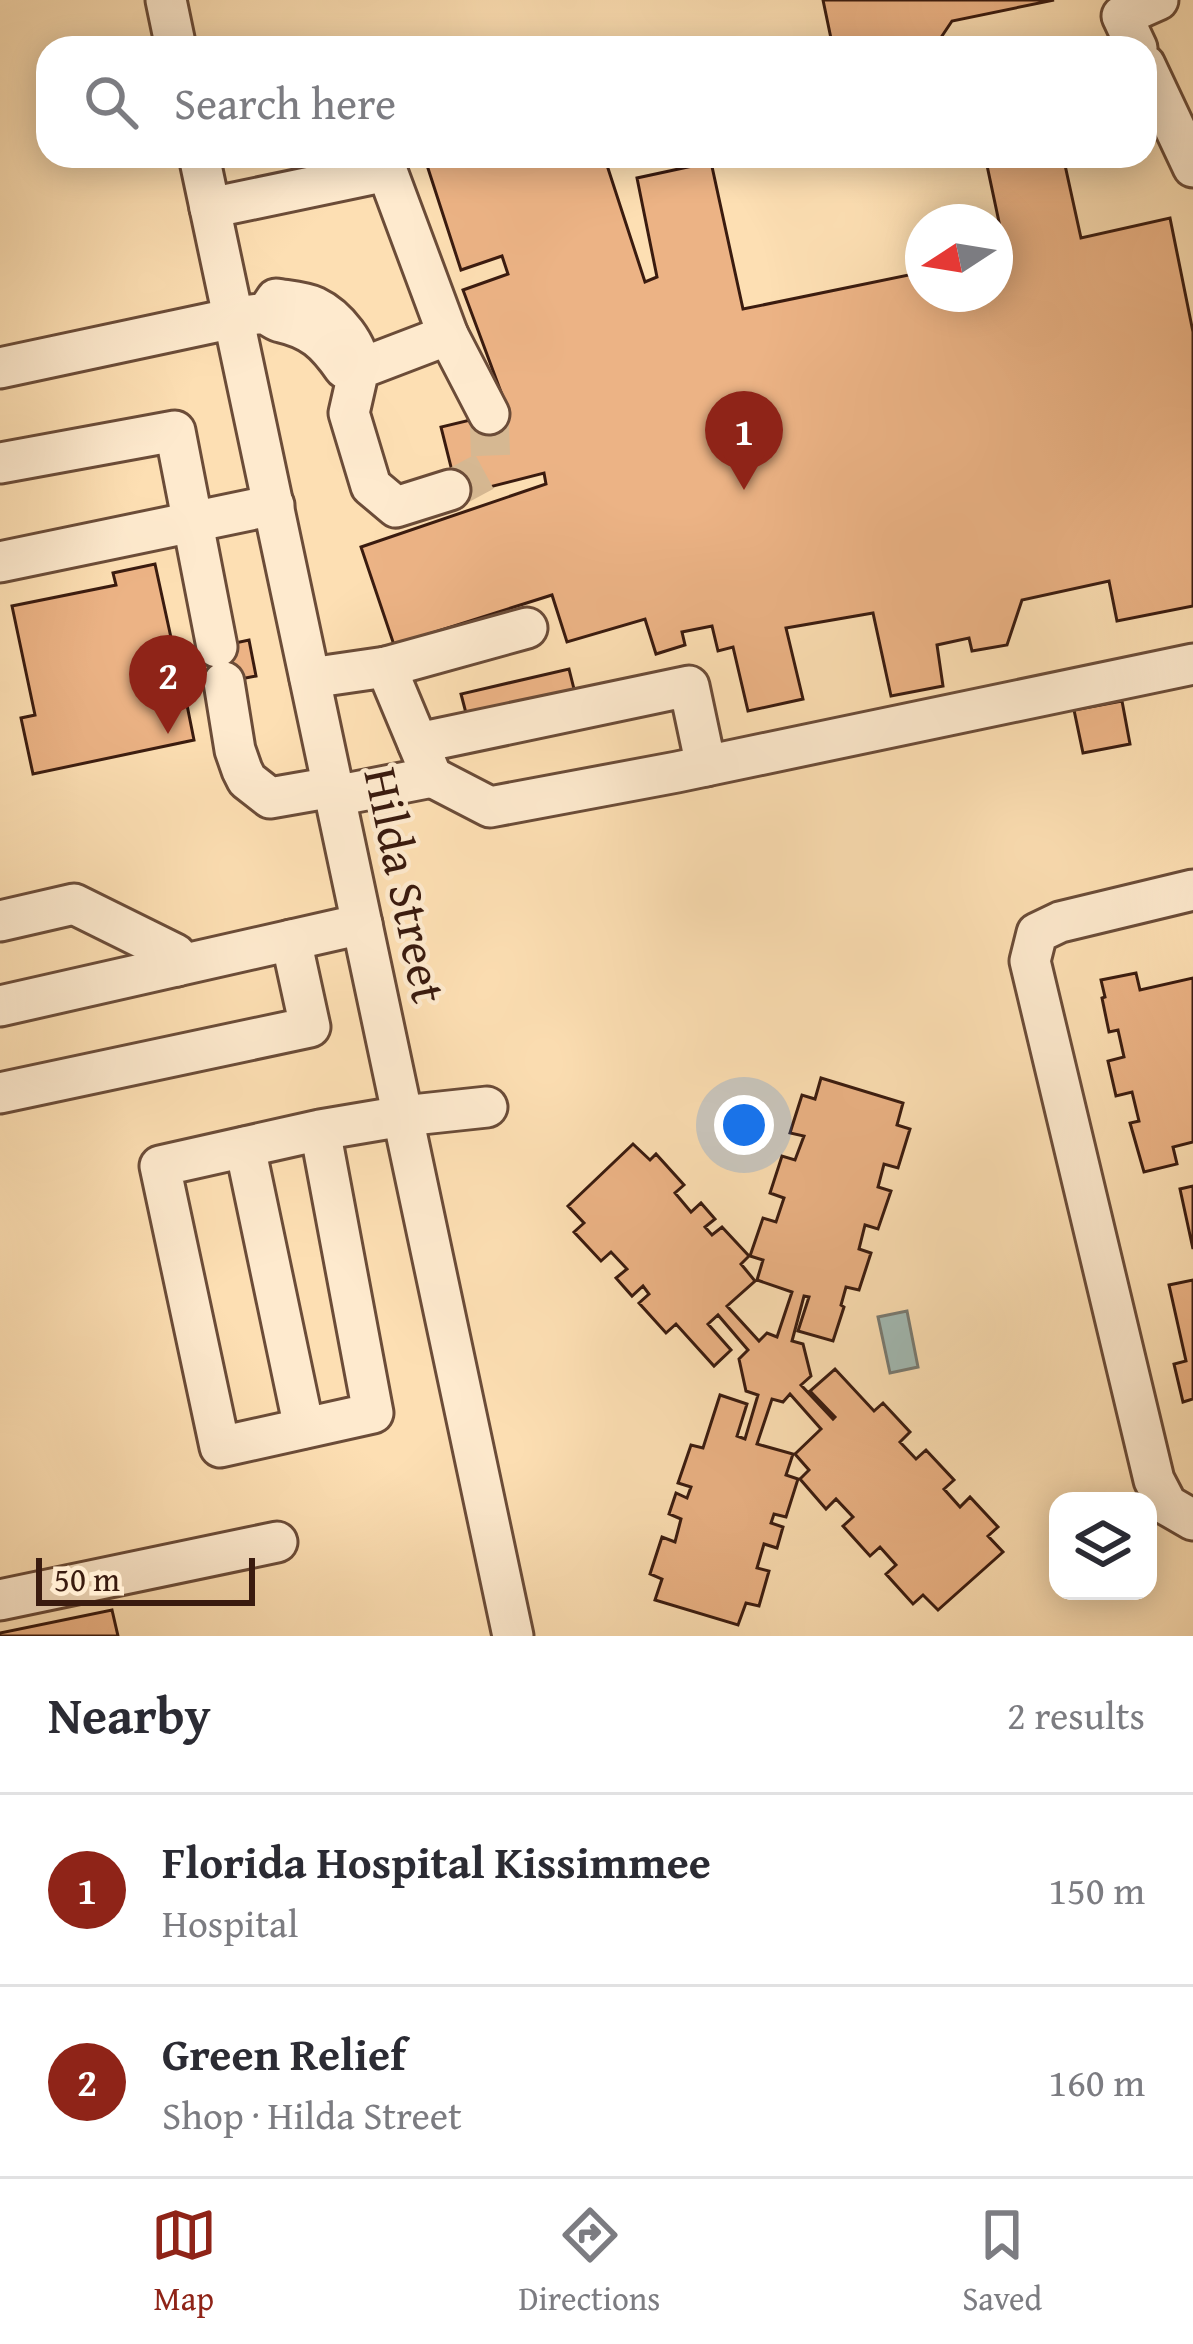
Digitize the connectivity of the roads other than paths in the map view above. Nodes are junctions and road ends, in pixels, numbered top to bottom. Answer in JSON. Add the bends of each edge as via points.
{"nodes":[{"id":1,"x":166,"y":0,"type":"edge"},
{"id":2,"x":1158,"y":0,"type":"edge"},
{"id":3,"x":174,"y":36,"type":"edge"},
{"id":4,"x":1131,"y":36,"type":"edge"},
{"id":5,"x":1157,"y":90,"type":"edge"},
{"id":6,"x":1193,"y":167,"type":"edge"},
{"id":7,"x":202,"y":168,"type":"edge"},
{"id":8,"x":369,"y":168,"type":"edge"},
{"id":9,"x":386,"y":168,"type":"edge"},
{"id":10,"x":210,"y":208,"type":"junction"},
{"id":11,"x":250,"y":316,"type":"junction"},
{"id":12,"x":448,"y":334,"type":"junction"},
{"id":13,"x":0,"y":368,"type":"edge"},
{"id":14,"x":359,"y":369,"type":"junction"},
{"id":15,"x":489,"y":414,"type":"tunnel mouth"},
{"id":16,"x":0,"y":464,"type":"edge"},
{"id":17,"x":450,"y":490,"type":"tunnel mouth"},
{"id":18,"x":274,"y":505,"type":"junction"},
{"id":19,"x":194,"y":522,"type":"junction"},
{"id":20,"x":0,"y":562,"type":"edge"},
{"id":21,"x":527,"y":628,"type":"dead end"},
{"id":22,"x":1193,"y":664,"type":"edge"},
{"id":23,"x":386,"y":668,"type":"junction"},
{"id":24,"x":310,"y":678,"type":"junction"},
{"id":25,"x":425,"y":760,"type":"junction"},
{"id":26,"x":706,"y":766,"type":"junction"},
{"id":27,"x":334,"y":792,"type":"junction"},
{"id":28,"x":1193,"y":890,"type":"edge"},
{"id":29,"x":0,"y":921,"type":"edge"},
{"id":30,"x":362,"y":924,"type":"junction"},
{"id":31,"x":291,"y":940,"type":"junction"},
{"id":32,"x":177,"y":966,"type":"junction"},
{"id":33,"x":0,"y":1006,"type":"edge"},
{"id":34,"x":0,"y":1093,"type":"edge"},
{"id":35,"x":487,"y":1108,"type":"dead end"},
{"id":36,"x":404,"y":1116,"type":"junction"},
{"id":37,"x":320,"y":1130,"type":"junction"},
{"id":38,"x":245,"y":1147,"type":"junction"},
{"id":39,"x":304,"y":1429,"type":"junction"},
{"id":40,"x":1193,"y":1520,"type":"edge"},
{"id":41,"x":277,"y":1542,"type":"dead end"},
{"id":42,"x":0,"y":1600,"type":"edge"},
{"id":43,"x":513,"y":1636,"type":"edge"}],
"edges":[{"from":1,"to":3,"type":"street"},
{"from":2,"to":4,"type":"street","via":[[1122,16]]},
{"from":5,"to":6,"type":"street"},
{"from":7,"to":10,"type":"street","name":"Hilda Street"},
{"from":8,"to":10,"type":"street"},
{"from":9,"to":12,"type":"street"},
{"from":10,"to":11,"type":"street","name":"Hilda Street"},
{"from":11,"to":13,"type":"street"},
{"from":11,"to":14,"type":"street","via":[[290,322],[316,336],[344,368]]},
{"from":11,"to":18,"type":"street","name":"Hilda Street"},
{"from":12,"to":14,"type":"street"},
{"from":12,"to":15,"type":"street"},
{"from":14,"to":17,"type":"street","via":[[349,413],[371,486],[396,507]]},
{"from":16,"to":19,"type":"street","via":[[175,431]]},
{"from":18,"to":19,"type":"street"},
{"from":18,"to":24,"type":"street","name":"Hilda Street"},
{"from":19,"to":20,"type":"street"},
{"from":19,"to":27,"type":"street","via":[[247,780],[270,798]]},
{"from":21,"to":23,"type":"street"},
{"from":22,"to":26,"type":"street"},
{"from":23,"to":24,"type":"street"},
{"from":23,"to":25,"type":"street"},
{"from":24,"to":27,"type":"street","name":"Hilda Street"},
{"from":25,"to":26,"type":"street","via":[[490,807]]},
{"from":25,"to":26,"type":"street","via":[[688,686]]},
{"from":25,"to":27,"type":"street"},
{"from":27,"to":30,"type":"street","name":"Hilda Street"},
{"from":28,"to":40,"type":"street","via":[[1060,922],[1037,933],[1030,961],[1154,1480],[1167,1505]]},
{"from":29,"to":32,"type":"street","via":[[74,904],[175,954]]},
{"from":30,"to":31,"type":"street"},
{"from":30,"to":36,"type":"street","name":"Hilda Street"},
{"from":31,"to":32,"type":"street"},
{"from":31,"to":34,"type":"street","via":[[310,1027]]},
{"from":32,"to":33,"type":"street"},
{"from":35,"to":36,"type":"street"},
{"from":36,"to":37,"type":"street"},
{"from":36,"to":43,"type":"street","name":"Hilda Street"},
{"from":37,"to":38,"type":"street"},
{"from":37,"to":39,"type":"street","via":[[373,1414]]},
{"from":38,"to":39,"type":"street"},
{"from":38,"to":39,"type":"street","via":[[160,1166],[220,1447]]},
{"from":41,"to":42,"type":"street"}]}
